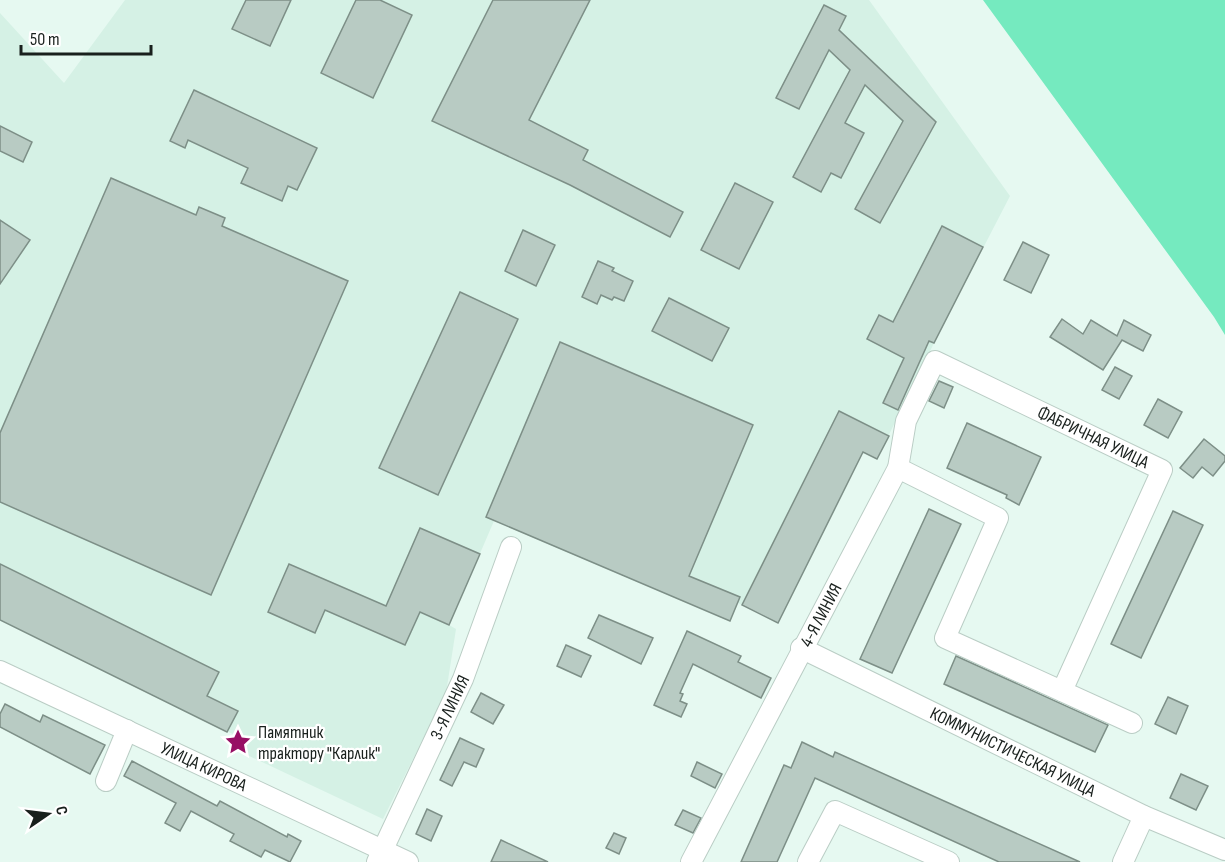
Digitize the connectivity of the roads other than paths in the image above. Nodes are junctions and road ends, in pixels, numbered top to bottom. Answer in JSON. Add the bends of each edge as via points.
{"nodes":[{"id":1,"x":935,"y":361,"type":"joint"},
{"id":2,"x":898,"y":468,"type":"junction"},
{"id":3,"x":511,"y":547,"type":"dead end"},
{"id":4,"x":801,"y":648,"type":"junction"},
{"id":5,"x":0,"y":671,"type":"edge"},
{"id":6,"x":1062,"y":691,"type":"junction"},
{"id":7,"x":1132,"y":723,"type":"dead end"},
{"id":8,"x":127,"y":730,"type":"junction"},
{"id":9,"x":106,"y":781,"type":"dead end"},
{"id":10,"x":1144,"y":816,"type":"junction"},
{"id":11,"x":1225,"y":850,"type":"edge"},
{"id":12,"x":380,"y":856,"type":"edge"},
{"id":13,"x":408,"y":862,"type":"edge"},
{"id":14,"x":691,"y":862,"type":"edge"},
{"id":15,"x":808,"y":862,"type":"edge"},
{"id":16,"x":949,"y":862,"type":"edge"},
{"id":17,"x":1123,"y":862,"type":"edge"}],
"edges":[{"from":1,"to":2,"type":"street","name":"4-Я ЛИНИЯ","via":[[906,421]]},
{"from":1,"to":6,"type":"street","name":"ФАБРИЧНАЯ УЛИЦА","via":[[1162,470]]},
{"from":2,"to":4,"type":"street","name":"4-Я ЛИНИЯ"},
{"from":2,"to":6,"type":"street","via":[[998,518],[945,638]]},
{"from":3,"to":12,"type":"street","name":"3-Я ЛИНИЯ","via":[[464,680]]},
{"from":4,"to":10,"type":"street","name":"КОММУНИСТИЧЕСКАЯ УЛИЦА"},
{"from":4,"to":14,"type":"street","name":"4-Я ЛИНИЯ"},
{"from":5,"to":8,"type":"street","name":"УЛИЦА КИРОВА"},
{"from":6,"to":7,"type":"street"},
{"from":8,"to":9,"type":"street"},
{"from":8,"to":12,"type":"street","name":"УЛИЦА КИРОВА"},
{"from":10,"to":11,"type":"street","name":"КОММУНИСТИЧЕСКАЯ УЛИЦА"},
{"from":10,"to":17,"type":"street"},
{"from":12,"to":13,"type":"street","name":"УЛИЦА КИРОВА"},
{"from":15,"to":16,"type":"street","via":[[835,811]]}]}
